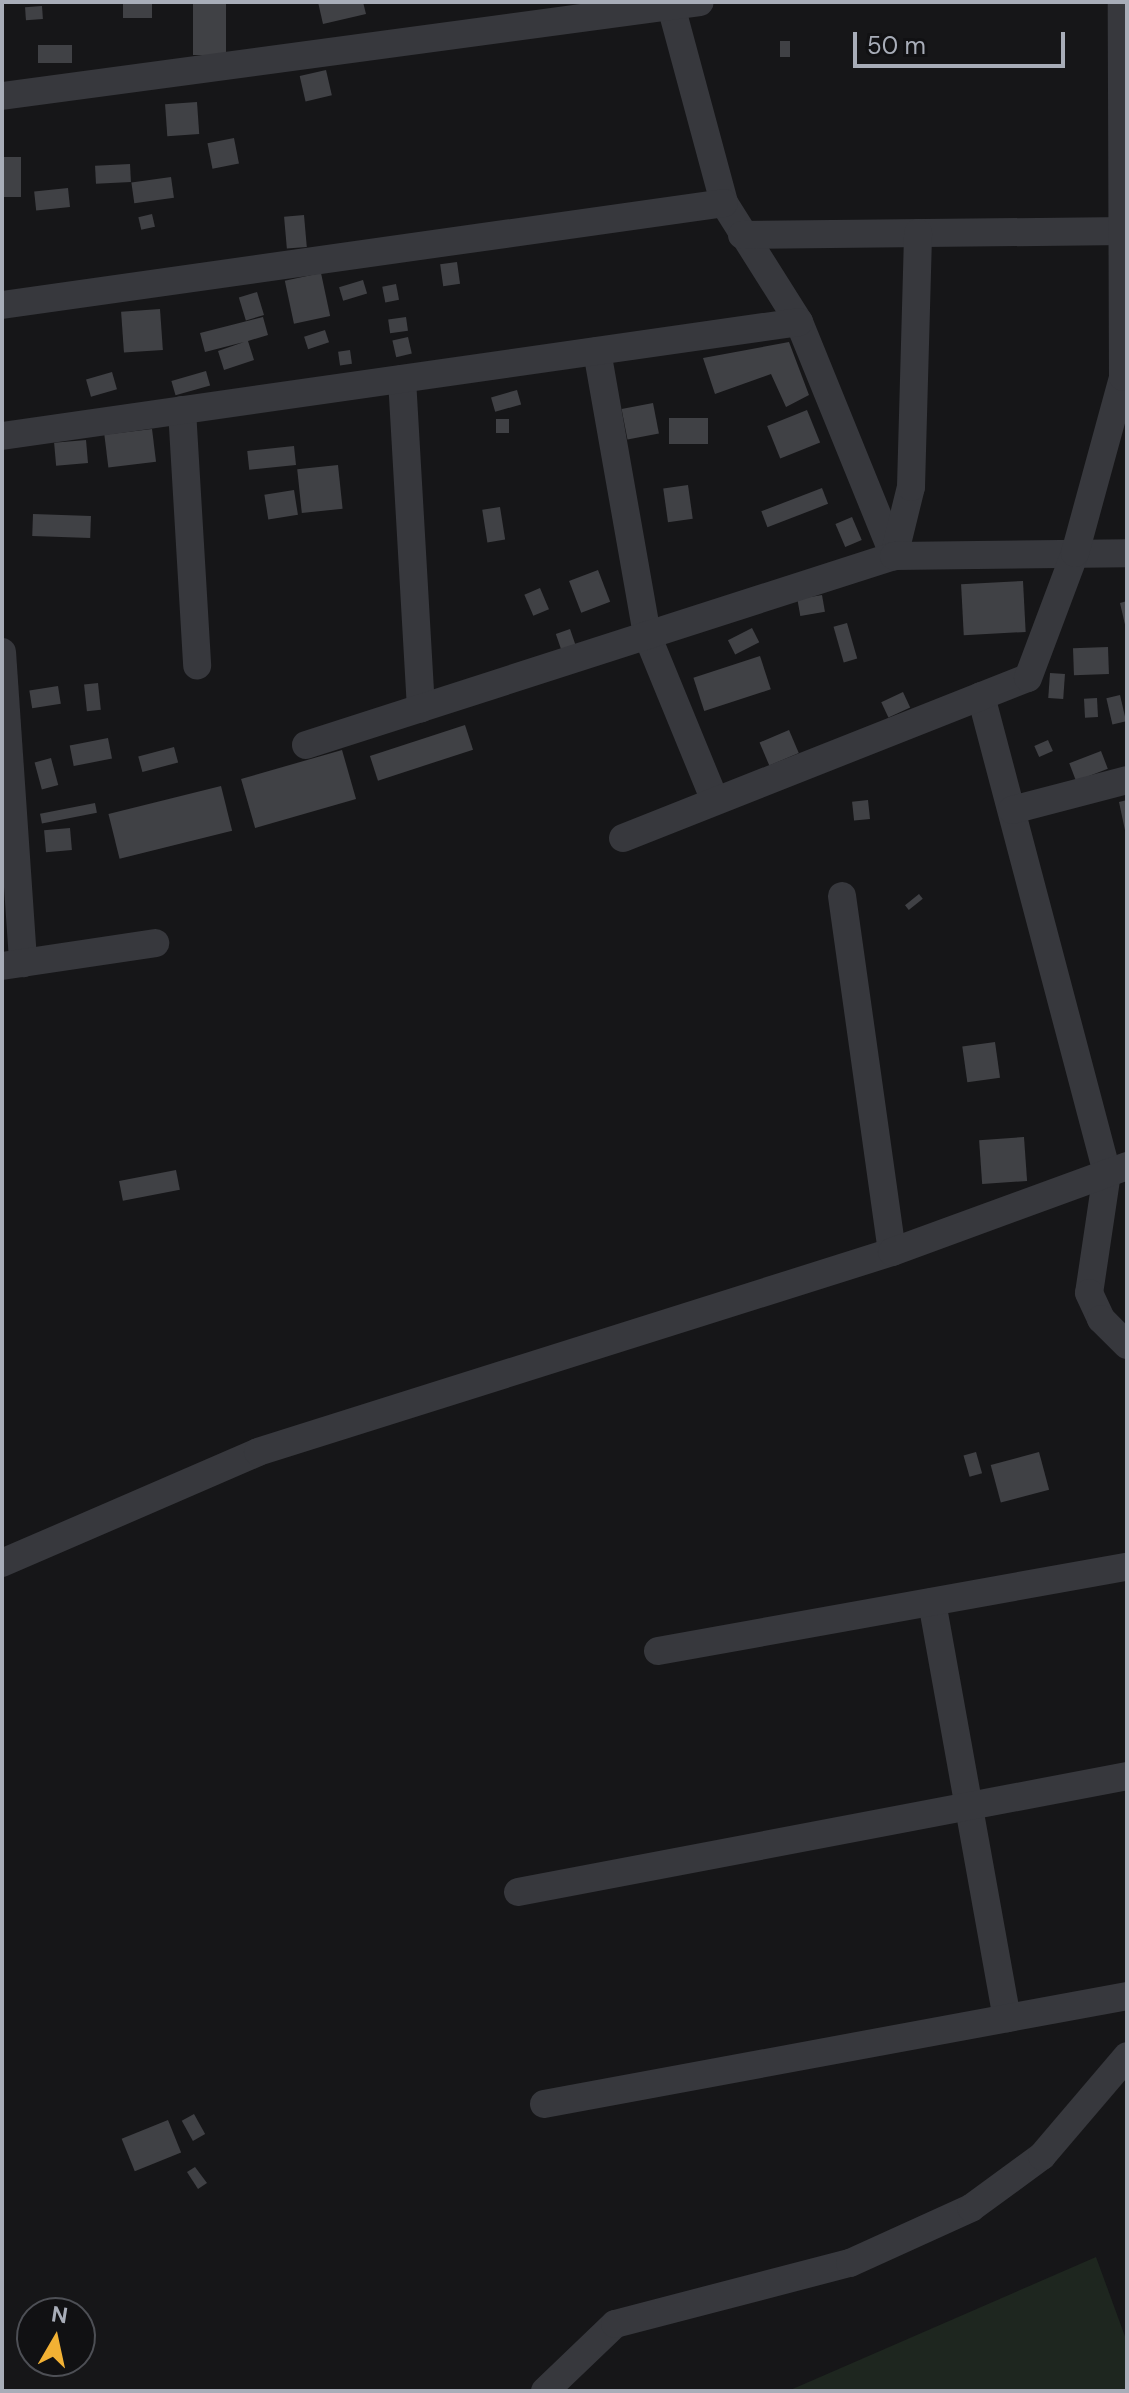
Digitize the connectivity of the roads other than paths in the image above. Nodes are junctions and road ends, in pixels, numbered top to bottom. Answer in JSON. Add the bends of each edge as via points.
{"nodes":[{"id":1,"x":700,"y":2,"type":"edge"},
{"id":2,"x":1122,"y":2,"type":"edge"},
{"id":3,"x":671,"y":6,"type":"junction"},
{"id":4,"x":504,"y":15,"type":"edge"},
{"id":5,"x":2,"y":96,"type":"edge"},
{"id":6,"x":1126,"y":186,"type":"edge"},
{"id":7,"x":724,"y":203,"type":"junction"},
{"id":8,"x":1126,"y":231,"type":"edge"},
{"id":9,"x":918,"y":233,"type":"junction"},
{"id":10,"x":742,"y":235,"type":"junction"},
{"id":11,"x":2,"y":305,"type":"edge"},
{"id":12,"x":799,"y":322,"type":"junction"},
{"id":13,"x":597,"y":351,"type":"junction"},
{"id":14,"x":402,"y":379,"type":"junction"},
{"id":15,"x":182,"y":410,"type":"junction"},
{"id":16,"x":2,"y":436,"type":"edge"},
{"id":17,"x":1075,"y":553,"type":"junction"},
{"id":18,"x":1127,"y":553,"type":"edge"},
{"id":19,"x":894,"y":556,"type":"junction"},
{"id":20,"x":647,"y":635,"type":"junction"},
{"id":21,"x":2,"y":652,"type":"edge"},
{"id":22,"x":197,"y":666,"type":"dead end"},
{"id":23,"x":981,"y":696,"type":"junction"},
{"id":24,"x":421,"y":708,"type":"junction"},
{"id":25,"x":306,"y":745,"type":"dead end"},
{"id":26,"x":1127,"y":780,"type":"edge"},
{"id":27,"x":715,"y":801,"type":"junction"},
{"id":28,"x":1012,"y":810,"type":"junction"},
{"id":29,"x":623,"y":838,"type":"dead end"},
{"id":30,"x":842,"y":896,"type":"dead end"},
{"id":31,"x":155,"y":943,"type":"dead end"},
{"id":32,"x":12,"y":965,"type":"edge"},
{"id":33,"x":1117,"y":1170,"type":"edge"},
{"id":34,"x":892,"y":1252,"type":"junction"},
{"id":35,"x":1127,"y":1345,"type":"edge"},
{"id":36,"x":2,"y":1563,"type":"edge"},
{"id":37,"x":1127,"y":1567,"type":"edge"},
{"id":38,"x":932,"y":1602,"type":"junction"},
{"id":39,"x":658,"y":1651,"type":"dead end"},
{"id":40,"x":1127,"y":1776,"type":"edge"},
{"id":41,"x":969,"y":1806,"type":"junction"},
{"id":42,"x":518,"y":1892,"type":"dead end"},
{"id":43,"x":1127,"y":1996,"type":"edge"},
{"id":44,"x":1007,"y":2018,"type":"junction"},
{"id":45,"x":1127,"y":2056,"type":"edge"},
{"id":46,"x":544,"y":2104,"type":"dead end"},
{"id":47,"x":545,"y":2391,"type":"edge"}],
"edges":[{"from":1,"to":3,"type":"street"},
{"from":2,"to":6,"type":"street"},
{"from":3,"to":4,"type":"street"},
{"from":3,"to":7,"type":"street"},
{"from":4,"to":5,"type":"street"},
{"from":6,"to":8,"type":"street"},
{"from":7,"to":10,"type":"street"},
{"from":7,"to":11,"type":"street"},
{"from":8,"to":9,"type":"street"},
{"from":8,"to":17,"type":"street","via":[[1123,377]]},
{"from":9,"to":10,"type":"street"},
{"from":9,"to":19,"type":"street","via":[[911,487]]},
{"from":10,"to":12,"type":"street"},
{"from":12,"to":13,"type":"street"},
{"from":12,"to":19,"type":"street"},
{"from":13,"to":14,"type":"street"},
{"from":13,"to":20,"type":"street"},
{"from":14,"to":15,"type":"street"},
{"from":14,"to":24,"type":"street"},
{"from":15,"to":16,"type":"street"},
{"from":15,"to":22,"type":"street"},
{"from":17,"to":18,"type":"street"},
{"from":17,"to":19,"type":"street"},
{"from":17,"to":23,"type":"street","via":[[1028,678]]},
{"from":19,"to":20,"type":"street"},
{"from":20,"to":24,"type":"street"},
{"from":20,"to":27,"type":"street"},
{"from":21,"to":32,"type":"street"},
{"from":23,"to":27,"type":"street"},
{"from":23,"to":28,"type":"street"},
{"from":24,"to":25,"type":"street"},
{"from":26,"to":28,"type":"street"},
{"from":27,"to":29,"type":"street"},
{"from":28,"to":33,"type":"street"},
{"from":30,"to":34,"type":"street"},
{"from":31,"to":32,"type":"street"},
{"from":33,"to":34,"type":"street"},
{"from":33,"to":35,"type":"street","via":[[1089,1293],[1101,1319]]},
{"from":34,"to":36,"type":"street","via":[[258,1452]]},
{"from":37,"to":38,"type":"street"},
{"from":38,"to":39,"type":"street"},
{"from":38,"to":41,"type":"street"},
{"from":40,"to":41,"type":"street"},
{"from":41,"to":42,"type":"street"},
{"from":41,"to":44,"type":"street"},
{"from":43,"to":44,"type":"street"},
{"from":44,"to":46,"type":"street"},
{"from":45,"to":47,"type":"street","via":[[1042,2156],[971,2208],[850,2263],[615,2324]]}]}
